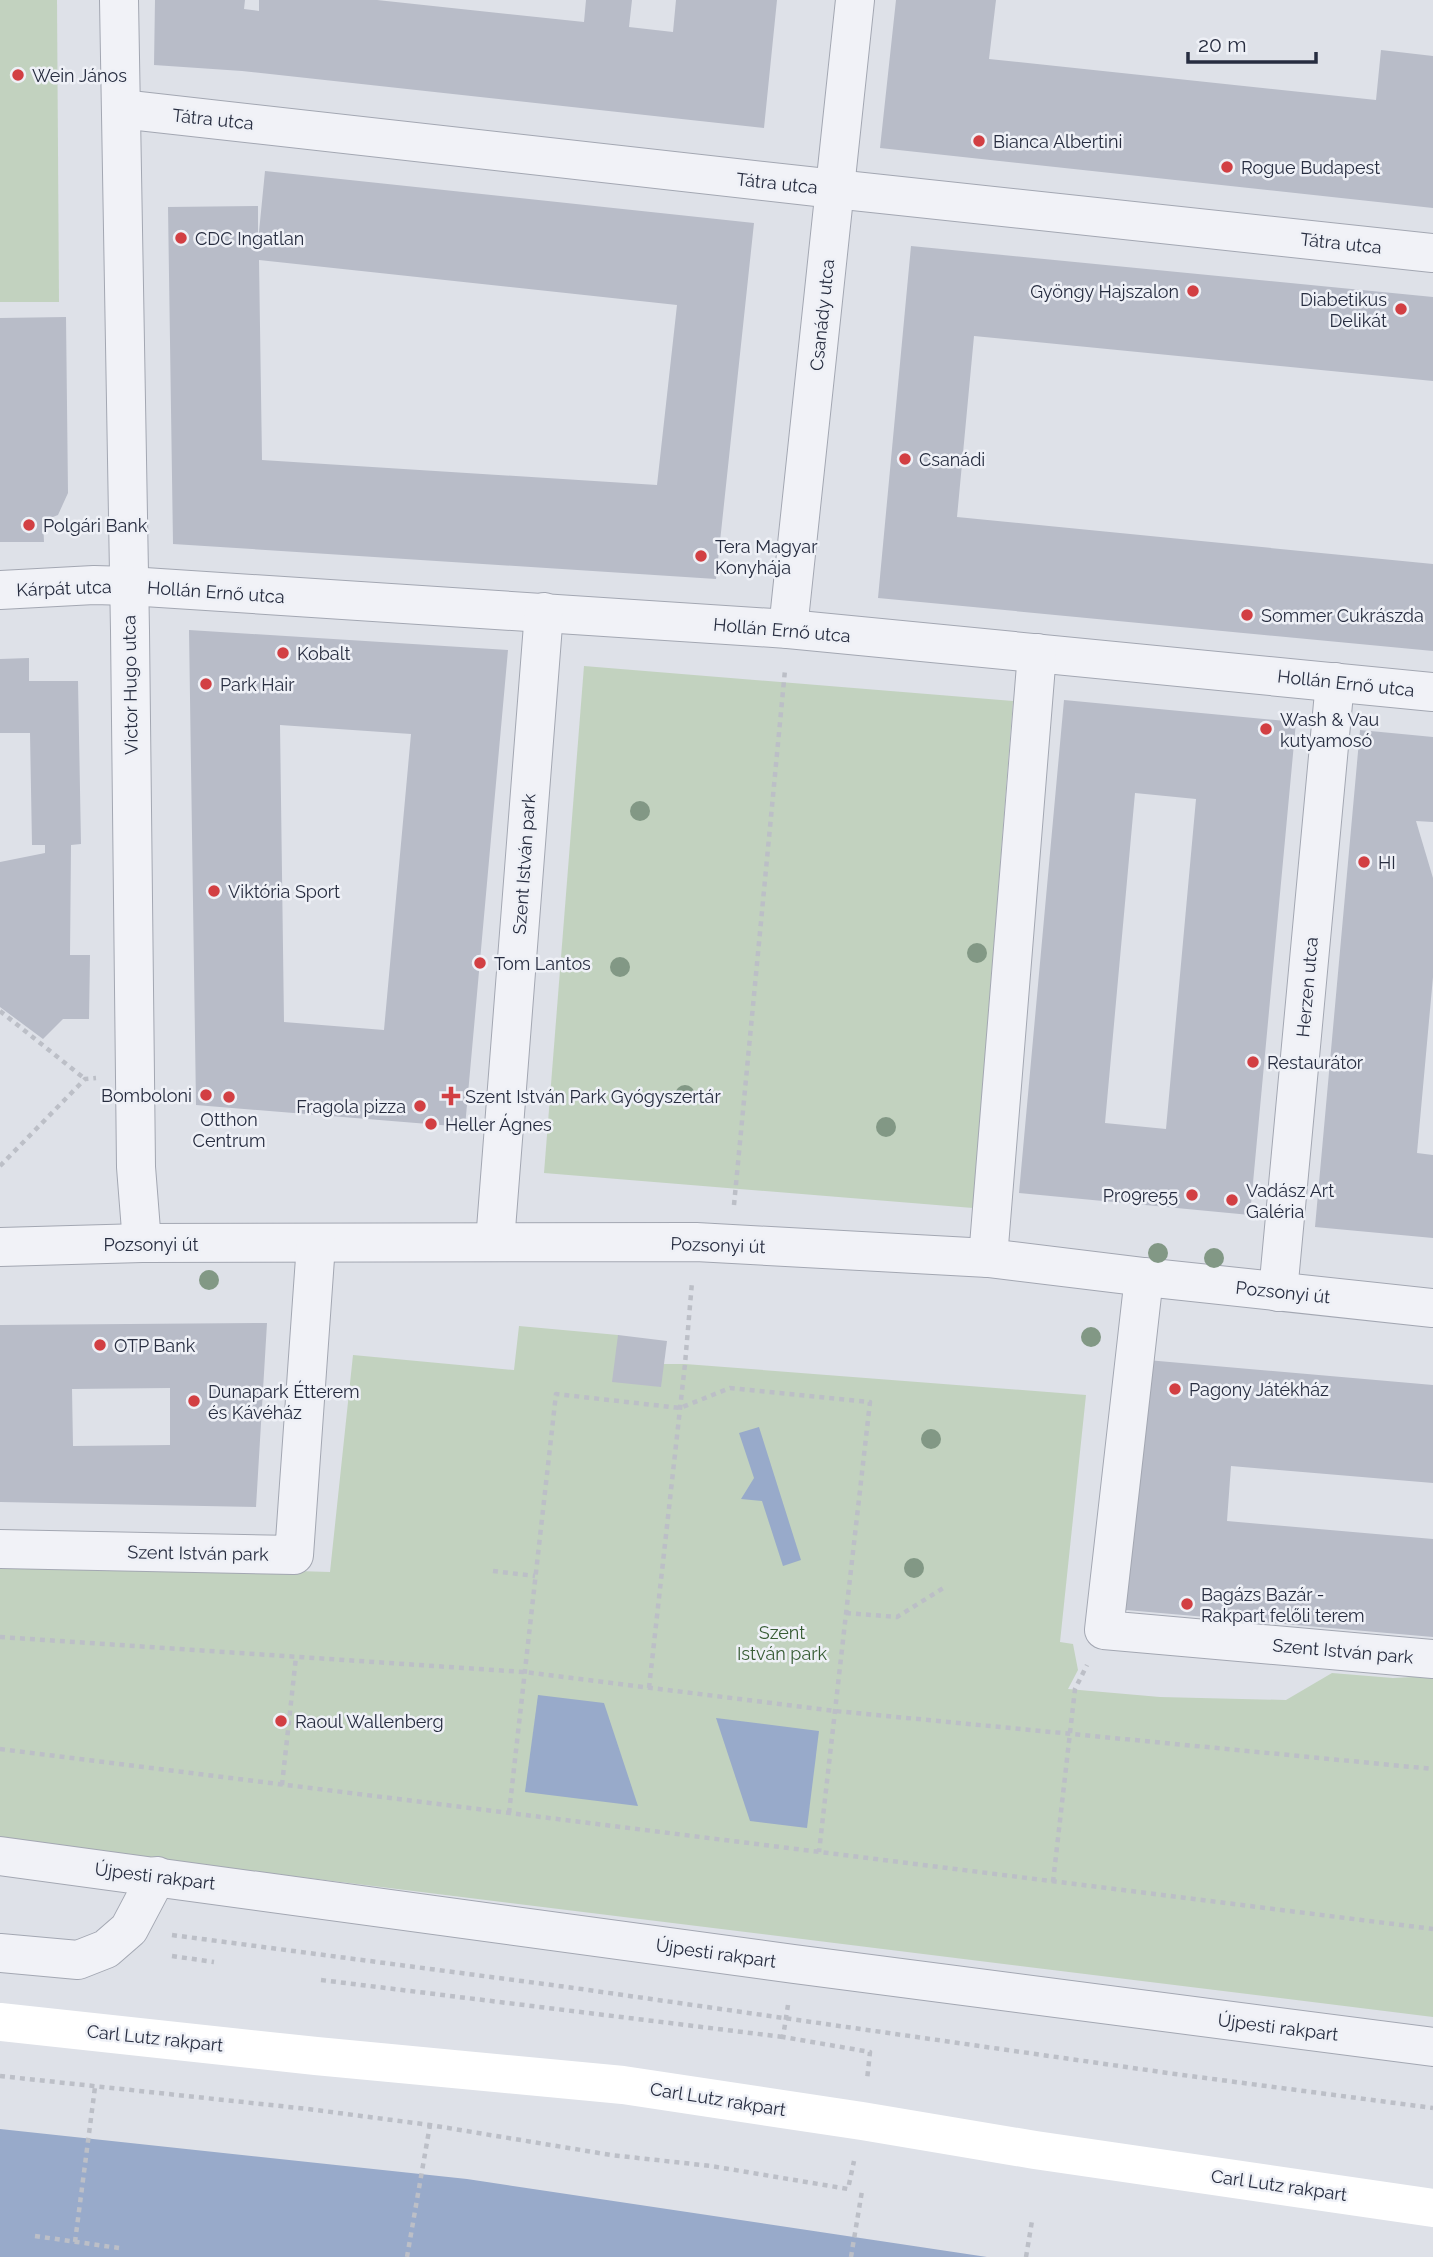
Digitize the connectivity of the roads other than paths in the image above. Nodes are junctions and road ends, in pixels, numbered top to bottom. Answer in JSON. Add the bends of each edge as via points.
{"nodes":[{"id":1,"x":119,"y":0,"type":"edge"},
{"id":2,"x":855,"y":0,"type":"edge"},
{"id":3,"x":121,"y":109,"type":"junction"},
{"id":4,"x":835,"y":190,"type":"junction"},
{"id":5,"x":1433,"y":253,"type":"edge"},
{"id":6,"x":129,"y":586,"type":"junction"},
{"id":7,"x":0,"y":590,"type":"edge"},
{"id":8,"x":544,"y":612,"type":"junction"},
{"id":9,"x":789,"y":629,"type":"junction"},
{"id":10,"x":1037,"y":653,"type":"junction"},
{"id":11,"x":1335,"y":682,"type":"junction"},
{"id":12,"x":1433,"y":692,"type":"edge"},
{"id":13,"x":495,"y":1242,"type":"junction"},
{"id":14,"x":142,"y":1243,"type":"junction"},
{"id":15,"x":316,"y":1244,"type":"junction"},
{"id":16,"x":0,"y":1247,"type":"edge"},
{"id":17,"x":988,"y":1258,"type":"junction"},
{"id":18,"x":1144,"y":1277,"type":"junction"},
{"id":19,"x":1278,"y":1292,"type":"junction"},
{"id":20,"x":1433,"y":1308,"type":"edge"},
{"id":21,"x":0,"y":1549,"type":"edge"},
{"id":22,"x":1433,"y":1659,"type":"edge"},
{"id":23,"x":0,"y":1856,"type":"edge"},
{"id":24,"x":157,"y":1876,"type":"junction"},
{"id":25,"x":0,"y":1954,"type":"edge"},
{"id":26,"x":0,"y":2022,"type":"edge"},
{"id":27,"x":1433,"y":2047,"type":"edge"},
{"id":28,"x":1433,"y":2207,"type":"edge"}],
"edges":[{"from":1,"to":3,"type":"street","name":"Victor Hugo utca"},
{"from":2,"to":4,"type":"street","name":"Csanády utca"},
{"from":3,"to":4,"type":"street","name":"Tátra utca"},
{"from":3,"to":6,"type":"street","name":"Victor Hugo utca"},
{"from":4,"to":5,"type":"street","name":"Tátra utca"},
{"from":4,"to":9,"type":"street","name":"Csanády utca"},
{"from":6,"to":7,"type":"street","name":"Kárpát utca"},
{"from":6,"to":8,"type":"street","name":"Hollán Ernő utca"},
{"from":6,"to":14,"type":"street","name":"Victor Hugo utca","via":[[136,1167]]},
{"from":8,"to":9,"type":"street","name":"Hollán Ernő utca"},
{"from":8,"to":13,"type":"street","name":"Szent István park"},
{"from":9,"to":10,"type":"street","name":"Hollán Ernő utca"},
{"from":10,"to":11,"type":"street","name":"Hollán Ernő utca"},
{"from":10,"to":17,"type":"street"},
{"from":11,"to":12,"type":"street","name":"Hollán Ernő utca"},
{"from":11,"to":19,"type":"street","name":"Herzen utca"},
{"from":13,"to":15,"type":"street","name":"Pozsonyi út"},
{"from":13,"to":17,"type":"street","name":"Pozsonyi út","via":[[713,1243]]},
{"from":14,"to":15,"type":"street","name":"Pozsonyi út"},
{"from":14,"to":16,"type":"street","name":"Pozsonyi út"},
{"from":15,"to":21,"type":"street","name":"Szent István park","via":[[294,1555]]},
{"from":17,"to":18,"type":"street","name":"Pozsonyi út"},
{"from":18,"to":19,"type":"street","name":"Pozsonyi út"},
{"from":18,"to":22,"type":"street","name":"Szent István park","via":[[1104,1630]]},
{"from":19,"to":20,"type":"street","name":"Pozsonyi út"},
{"from":23,"to":24,"type":"street","name":"Újpesti rakpart"},
{"from":24,"to":25,"type":"street","via":[[129,1929],[106,1949],[78,1960]]},
{"from":24,"to":27,"type":"street","name":"Újpesti rakpart"},
{"from":26,"to":28,"type":"main road","name":"Carl Lutz rakpart","via":[[623,2085]]}]}
